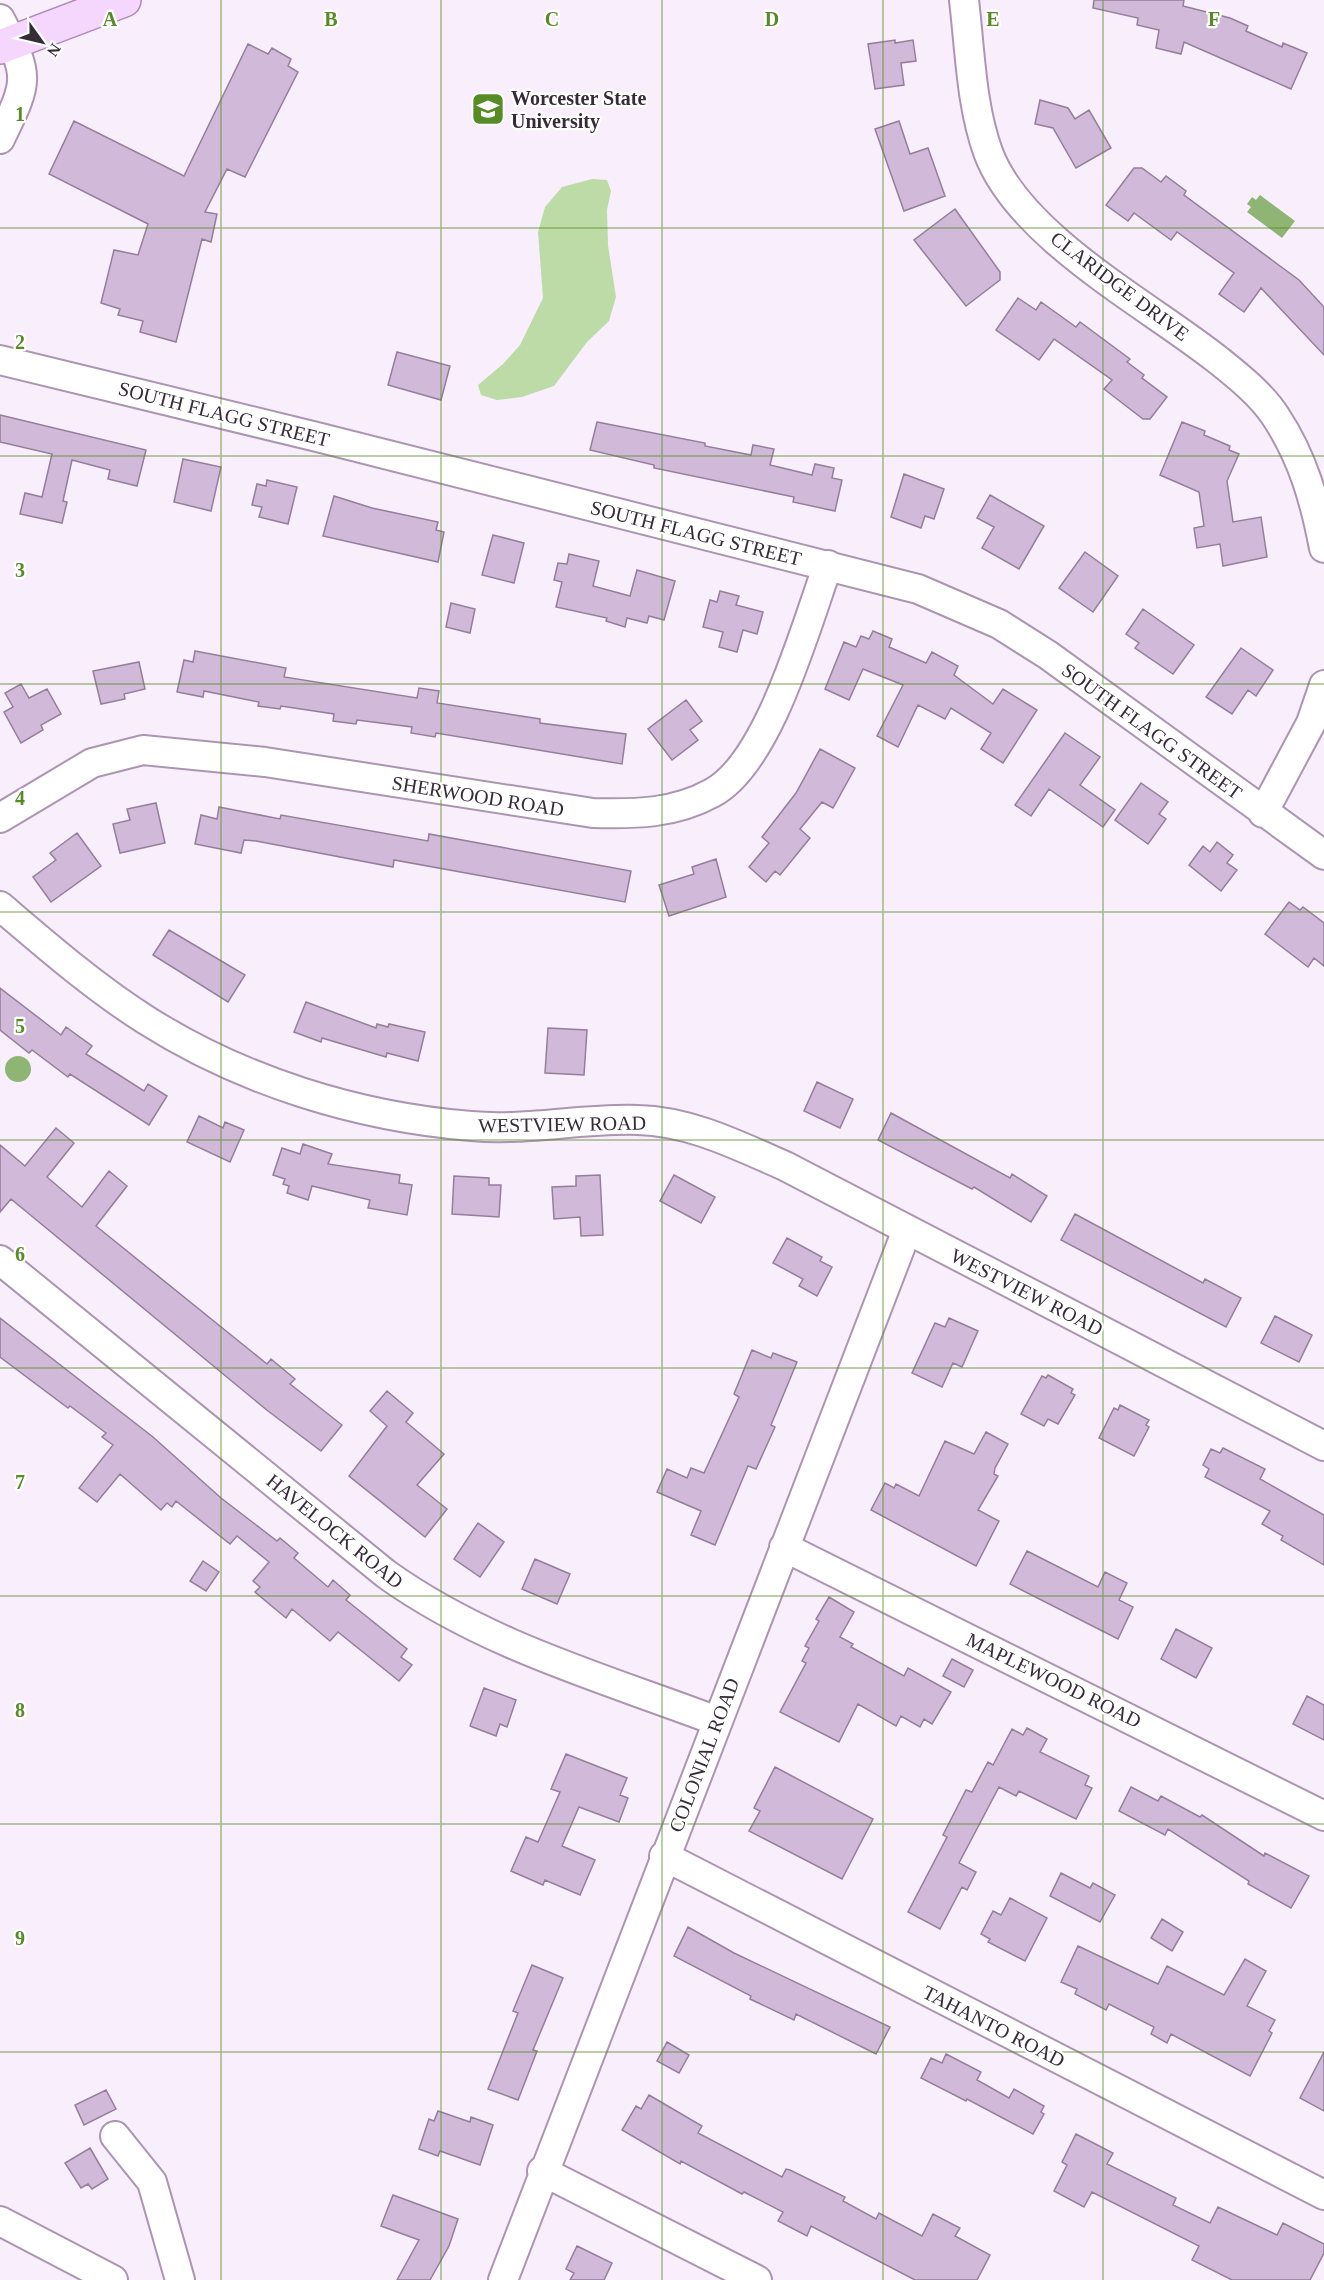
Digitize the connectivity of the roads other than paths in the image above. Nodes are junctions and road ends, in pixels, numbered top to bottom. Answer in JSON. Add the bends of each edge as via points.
{"nodes":[{"id":1,"x":124,"y":0,"type":"edge"},
{"id":2,"x":964,"y":0,"type":"edge"},
{"id":3,"x":4,"y":36,"type":"edge"},
{"id":4,"x":0,"y":139,"type":"edge"},
{"id":5,"x":0,"y":360,"type":"edge"},
{"id":6,"x":1324,"y":548,"type":"edge"},
{"id":7,"x":828,"y":565,"type":"junction"},
{"id":8,"x":1324,"y":686,"type":"edge"},
{"id":9,"x":1263,"y":813,"type":"junction"},
{"id":10,"x":0,"y":818,"type":"edge"},
{"id":11,"x":1324,"y":855,"type":"edge"},
{"id":12,"x":0,"y":906,"type":"edge"},
{"id":13,"x":906,"y":1230,"type":"junction"},
{"id":14,"x":0,"y":1260,"type":"edge"},
{"id":15,"x":1324,"y":1446,"type":"edge"},
{"id":16,"x":784,"y":1547,"type":"junction"},
{"id":17,"x":717,"y":1721,"type":"junction"},
{"id":18,"x":1324,"y":1816,"type":"edge"},
{"id":19,"x":664,"y":1856,"type":"junction"},
{"id":20,"x":115,"y":2136,"type":"dead end"},
{"id":21,"x":542,"y":2171,"type":"junction"},
{"id":22,"x":1324,"y":2195,"type":"edge"},
{"id":23,"x":0,"y":2221,"type":"edge"},
{"id":24,"x":113,"y":2280,"type":"edge"},
{"id":25,"x":180,"y":2280,"type":"edge"},
{"id":26,"x":502,"y":2280,"type":"edge"},
{"id":27,"x":758,"y":2280,"type":"edge"}],
"edges":[{"from":1,"to":3,"type":"main road"},
{"from":2,"to":6,"type":"street","name":"CLARIDGE DRIVE","via":[[977,105],[988,153],[1010,191],[1040,226],[1075,257],[1178,328],[1239,376],[1275,415],[1300,458],[1316,503]]},
{"from":3,"to":4,"type":"street","via":[[24,78]]},
{"from":5,"to":7,"type":"street","name":"SOUTH FLAGG STREET"},
{"from":7,"to":9,"type":"street","name":"SOUTH FLAGG STREET","via":[[918,589],[999,624],[1048,655]]},
{"from":7,"to":10,"type":"street","name":"SHERWOOD ROAD","via":[[783,687],[745,764],[714,793],[681,807],[642,815],[593,813],[265,762],[143,750],[92,763]]},
{"from":8,"to":9,"type":"street","via":[[1311,723]]},
{"from":9,"to":11,"type":"street","name":"SOUTH FLAGG STREET"},
{"from":12,"to":13,"type":"street","name":"WESTVIEW ROAD","via":[[83,975],[147,1020],[195,1049],[280,1085],[387,1114],[472,1126],[639,1120],[673,1124],[778,1163]]},
{"from":13,"to":15,"type":"street","name":"WESTVIEW ROAD"},
{"from":13,"to":16,"type":"street","name":"COLONIAL ROAD"},
{"from":14,"to":17,"type":"street","name":"HAVELOCK ROAD","via":[[386,1574],[427,1602],[505,1642]]},
{"from":16,"to":17,"type":"street","name":"COLONIAL ROAD"},
{"from":16,"to":18,"type":"street","name":"MAPLEWOOD ROAD"},
{"from":17,"to":19,"type":"street","name":"COLONIAL ROAD"},
{"from":19,"to":21,"type":"street","name":"COLONIAL ROAD"},
{"from":19,"to":22,"type":"street","name":"TAHANTO ROAD"},
{"from":20,"to":25,"type":"street","via":[[152,2182]]},
{"from":21,"to":26,"type":"street","name":"COLONIAL ROAD"},
{"from":21,"to":27,"type":"street"},
{"from":23,"to":24,"type":"street"}]}
